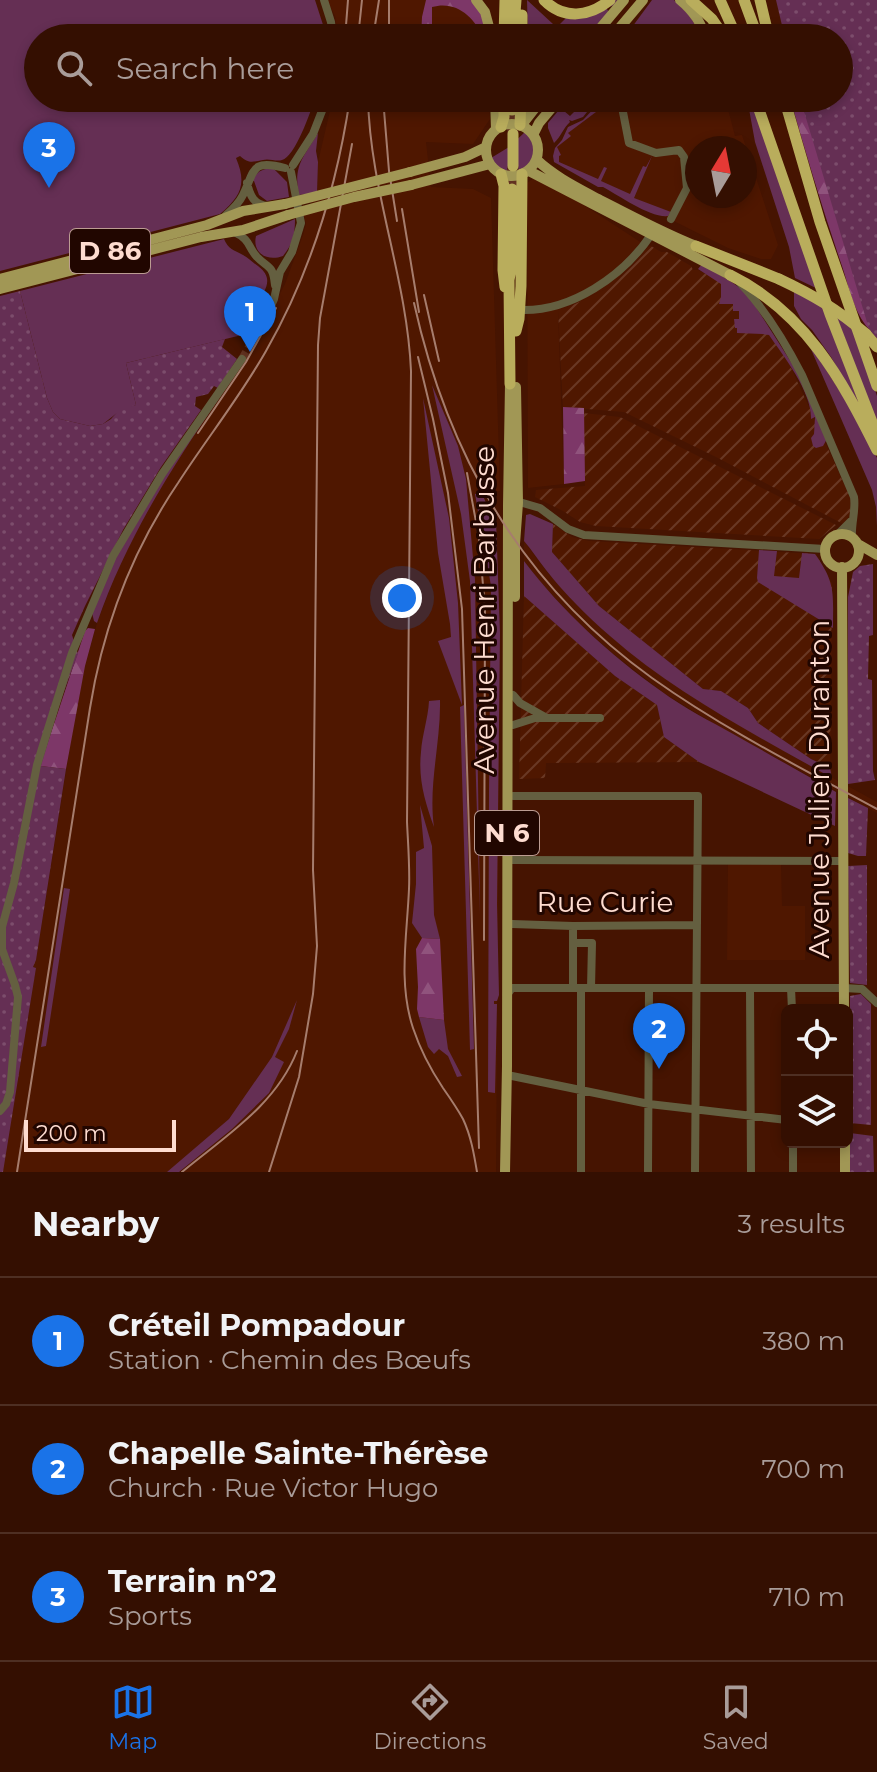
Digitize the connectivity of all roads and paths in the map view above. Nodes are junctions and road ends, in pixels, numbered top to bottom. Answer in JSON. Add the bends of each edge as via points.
{"nodes":[{"id":1,"x":324,"y":0,"type":"edge"},
{"id":2,"x":476,"y":0,"type":"edge"},
{"id":3,"x":513,"y":0,"type":"edge"},
{"id":4,"x":544,"y":0,"type":"edge"},
{"id":5,"x":610,"y":0,"type":"edge"},
{"id":6,"x":624,"y":0,"type":"edge"},
{"id":7,"x":645,"y":0,"type":"edge"},
{"id":8,"x":680,"y":0,"type":"edge"},
{"id":9,"x":691,"y":0,"type":"edge"},
{"id":10,"x":720,"y":0,"type":"edge"},
{"id":11,"x":744,"y":0,"type":"edge"},
{"id":12,"x":760,"y":0,"type":"edge"},
{"id":13,"x":331,"y":24,"type":"edge"},
{"id":14,"x":489,"y":24,"type":"edge"},
{"id":15,"x":507,"y":24,"type":"edge"},
{"id":16,"x":515,"y":24,"type":"edge"},
{"id":17,"x":519,"y":24,"type":"edge"},
{"id":18,"x":604,"y":24,"type":"edge"},
{"id":19,"x":624,"y":24,"type":"edge"},
{"id":20,"x":629,"y":24,"type":"edge"},
{"id":21,"x":700,"y":24,"type":"edge"},
{"id":22,"x":715,"y":24,"type":"edge"},
{"id":23,"x":731,"y":24,"type":"edge"},
{"id":24,"x":753,"y":24,"type":"edge"},
{"id":25,"x":766,"y":24,"type":"edge"},
{"id":26,"x":322,"y":112,"type":"edge"},
{"id":27,"x":497,"y":112,"type":"edge"},
{"id":28,"x":504,"y":112,"type":"edge"},
{"id":29,"x":520,"y":112,"type":"edge"},
{"id":30,"x":531,"y":112,"type":"edge"},
{"id":31,"x":548,"y":112,"type":"edge"},
{"id":32,"x":623,"y":112,"type":"edge"},
{"id":33,"x":763,"y":112,"type":"edge"},
{"id":34,"x":779,"y":112,"type":"edge"},
{"id":35,"x":788,"y":112,"type":"edge"},
{"id":36,"x":499,"y":128,"type":"junction"},
{"id":37,"x":518,"y":128,"type":"junction"},
{"id":38,"x":533,"y":135,"type":"junction"},
{"id":39,"x":486,"y":147,"type":"junction"},
{"id":40,"x":537,"y":160,"type":"junction"},
{"id":41,"x":490,"y":164,"type":"junction"},
{"id":42,"x":289,"y":168,"type":"junction"},
{"id":43,"x":521,"y":170,"type":"junction"},
{"id":44,"x":501,"y":174,"type":"junction"},
{"id":45,"x":247,"y":183,"type":"junction"},
{"id":46,"x":512,"y":189,"type":"tunnel mouth"},
{"id":47,"x":273,"y":207,"type":"junction"},
{"id":48,"x":286,"y":209,"type":"junction"},
{"id":49,"x":671,"y":219,"type":"junction"},
{"id":50,"x":219,"y":220,"type":"junction"},
{"id":51,"x":639,"y":220,"type":"junction"},
{"id":52,"x":820,"y":222,"type":"junction"},
{"id":53,"x":260,"y":225,"type":"junction"},
{"id":54,"x":233,"y":232,"type":"junction"},
{"id":55,"x":651,"y":235,"type":"junction"},
{"id":56,"x":250,"y":243,"type":"junction"},
{"id":57,"x":696,"y":246,"type":"junction"},
{"id":58,"x":288,"y":260,"type":"junction"},
{"id":59,"x":267,"y":263,"type":"junction"},
{"id":60,"x":511,"y":272,"type":"junction"},
{"id":61,"x":730,"y":275,"type":"junction"},
{"id":62,"x":0,"y":279,"type":"edge"},
{"id":63,"x":0,"y":289,"type":"edge"},
{"id":64,"x":275,"y":294,"type":"junction"},
{"id":65,"x":515,"y":306,"type":"junction"},
{"id":66,"x":264,"y":321,"type":"tunnel mouth"},
{"id":67,"x":516,"y":331,"type":"junction"},
{"id":68,"x":877,"y":347,"type":"edge"},
{"id":69,"x":242,"y":359,"type":"tunnel mouth"},
{"id":70,"x":513,"y":386,"type":"junction"},
{"id":71,"x":877,"y":386,"type":"edge"},
{"id":72,"x":877,"y":435,"type":"edge"},
{"id":73,"x":877,"y":450,"type":"edge"},
{"id":74,"x":508,"y":470,"type":"junction"},
{"id":75,"x":518,"y":503,"type":"junction"},
{"id":76,"x":852,"y":520,"type":"junction"},
{"id":77,"x":838,"y":534,"type":"junction"},
{"id":78,"x":855,"y":540,"type":"junction"},
{"id":79,"x":825,"y":549,"type":"junction"},
{"id":80,"x":876,"y":555,"type":"edge"},
{"id":81,"x":857,"y":559,"type":"junction"},
{"id":82,"x":842,"y":567,"type":"junction"},
{"id":83,"x":513,"y":695,"type":"junction"},
{"id":84,"x":546,"y":717,"type":"junction"},
{"id":85,"x":600,"y":718,"type":"dead end"},
{"id":86,"x":513,"y":725,"type":"junction"},
{"id":87,"x":513,"y":796,"type":"junction"},
{"id":88,"x":512,"y":860,"type":"junction"},
{"id":89,"x":697,"y":861,"type":"junction"},
{"id":90,"x":844,"y":861,"type":"junction"},
{"id":91,"x":512,"y":924,"type":"junction"},
{"id":92,"x":697,"y":925,"type":"junction"},
{"id":93,"x":573,"y":926,"type":"junction"},
{"id":94,"x":573,"y":943,"type":"junction"},
{"id":95,"x":577,"y":988,"type":"junction"},
{"id":96,"x":591,"y":988,"type":"junction"},
{"id":97,"x":696,"y":988,"type":"junction"},
{"id":98,"x":750,"y":988,"type":"junction"},
{"id":99,"x":791,"y":988,"type":"junction"},
{"id":100,"x":844,"y":988,"type":"junction"},
{"id":101,"x":649,"y":989,"type":"junction"},
{"id":102,"x":509,"y":992,"type":"junction"},
{"id":103,"x":877,"y":1003,"type":"edge"},
{"id":104,"x":792,"y":1004,"type":"edge"},
{"id":105,"x":844,"y":1004,"type":"edge"},
{"id":106,"x":509,"y":1071,"type":"junction"},
{"id":107,"x":581,"y":1090,"type":"junction"},
{"id":108,"x":649,"y":1104,"type":"junction"},
{"id":109,"x":695,"y":1109,"type":"junction"},
{"id":110,"x":0,"y":1111,"type":"edge"},
{"id":111,"x":751,"y":1116,"type":"junction"},
{"id":112,"x":781,"y":1119,"type":"edge"},
{"id":113,"x":793,"y":1148,"type":"edge"},
{"id":114,"x":845,"y":1148,"type":"edge"},
{"id":115,"x":508,"y":1172,"type":"edge"},
{"id":116,"x":581,"y":1172,"type":"edge"},
{"id":117,"x":648,"y":1172,"type":"edge"},
{"id":118,"x":695,"y":1172,"type":"edge"},
{"id":119,"x":751,"y":1172,"type":"edge"},
{"id":120,"x":793,"y":1172,"type":"edge"},
{"id":121,"x":845,"y":1172,"type":"edge"}],
"edges":[{"from":1,"to":13,"type":"street"},
{"from":2,"to":14,"type":"main road"},
{"from":3,"to":15,"type":"highway"},
{"from":3,"to":16,"type":"highway"},
{"from":3,"to":17,"type":"highway"},
{"from":4,"to":5,"type":"highway","via":[[569,14],[595,11]]},
{"from":6,"to":18,"type":"main road"},
{"from":7,"to":19,"type":"main road"},
{"from":7,"to":20,"type":"main road"},
{"from":8,"to":21,"type":"main road"},
{"from":9,"to":22,"type":"highway"},
{"from":10,"to":23,"type":"highway"},
{"from":11,"to":24,"type":"highway"},
{"from":12,"to":25,"type":"highway"},
{"from":26,"to":42,"type":"street"},
{"from":27,"to":36,"type":"main road"},
{"from":28,"to":36,"type":"highway"},
{"from":29,"to":37,"type":"highway"},
{"from":30,"to":37,"type":"main road"},
{"from":31,"to":38,"type":"main road"},
{"from":32,"to":49,"type":"street","via":[[629,143],[656,153],[679,150],[684,157],[687,188]]},
{"from":33,"to":72,"type":"highway"},
{"from":34,"to":52,"type":"highway"},
{"from":35,"to":52,"type":"highway"},
{"from":36,"to":37,"type":"main road"},
{"from":36,"to":39,"type":"main road"},
{"from":37,"to":38,"type":"main road"},
{"from":37,"to":43,"type":"highway"},
{"from":38,"to":40,"type":"main road"},
{"from":39,"to":41,"type":"main road"},
{"from":39,"to":48,"type":"main road","number":"D 86","bridge":true},
{"from":40,"to":43,"type":"main road"},
{"from":40,"to":51,"type":"main road"},
{"from":41,"to":44,"type":"main road"},
{"from":41,"to":48,"type":"main road","number":"D 86","bridge":true},
{"from":42,"to":45,"type":"street","via":[[262,166]]},
{"from":42,"to":58,"type":"street","via":[[301,223]]},
{"from":43,"to":44,"type":"main road","via":[[515,176]]},
{"from":43,"to":55,"type":"main road"},
{"from":43,"to":65,"type":"highway"},
{"from":44,"to":65,"type":"highway","via":[[503,270],[506,297]]},
{"from":45,"to":47,"type":"street","via":[[253,200]]},
{"from":45,"to":50,"type":"street","via":[[241,199]]},
{"from":46,"to":60,"type":"highway","number":"N 6"},
{"from":47,"to":48,"type":"main road","number":"D 86"},
{"from":47,"to":50,"type":"main road","number":"D 86"},
{"from":48,"to":53,"type":"main road","number":"D 86"},
{"from":49,"to":51,"type":"street","via":[[661,224]]},
{"from":49,"to":57,"type":"street","via":[[675,232]]},
{"from":50,"to":62,"type":"main road","number":"D 86"},
{"from":51,"to":57,"type":"main road"},
{"from":52,"to":71,"type":"highway"},
{"from":53,"to":54,"type":"main road","number":"D 86"},
{"from":53,"to":56,"type":"street"},
{"from":54,"to":56,"type":"street"},
{"from":54,"to":63,"type":"main road","number":"D 86"},
{"from":55,"to":61,"type":"main road"},
{"from":55,"to":65,"type":"street","via":[[597,287],[536,310]]},
{"from":56,"to":59,"type":"street"},
{"from":57,"to":68,"type":"highway","bridge":true,"via":[[809,293]]},
{"from":58,"to":59,"type":"street"},
{"from":58,"to":64,"type":"street"},
{"from":59,"to":64,"type":"street"},
{"from":60,"to":65,"type":"highway","number":"N 6"},
{"from":60,"to":67,"type":"highway","number":"N 6"},
{"from":61,"to":73,"type":"highway","via":[[772,302],[815,344]]},
{"from":61,"to":76,"type":"street","via":[[794,359],[854,497]]},
{"from":64,"to":66,"type":"street"},
{"from":65,"to":67,"type":"highway"},
{"from":65,"to":70,"type":"highway","number":"N 6"},
{"from":67,"to":70,"type":"highway","number":"N 6"},
{"from":69,"to":110,"type":"street","via":[[126,532],[72,653],[37,765],[2,927],[18,1005],[10,1092]]},
{"from":70,"to":74,"type":"main road","name":"Avenue Henri Barbusse","number":"N 6"},
{"from":70,"to":75,"type":"main road","name":"Avenue Henri Barbusse","number":"N 6"},
{"from":74,"to":75,"type":"street"},
{"from":74,"to":102,"type":"main road","name":"Avenue Henri Barbusse","number":"N 6"},
{"from":75,"to":79,"type":"street","via":[[540,508],[584,535]]},
{"from":75,"to":83,"type":"main road","name":"Avenue Henri Barbusse","number":"N 6"},
{"from":76,"to":77,"type":"street"},
{"from":76,"to":78,"type":"street"},
{"from":77,"to":78,"type":"main road"},
{"from":77,"to":79,"type":"main road"},
{"from":78,"to":80,"type":"main road"},
{"from":78,"to":81,"type":"main road"},
{"from":79,"to":82,"type":"main road","via":[[830,562]]},
{"from":80,"to":81,"type":"main road"},
{"from":81,"to":82,"type":"main road"},
{"from":82,"to":90,"type":"main road","name":"Avenue Julien Duranton"},
{"from":83,"to":84,"type":"street"},
{"from":83,"to":86,"type":"main road","name":"Avenue Henri Barbusse","number":"N 6"},
{"from":84,"to":85,"type":"street"},
{"from":84,"to":86,"type":"street"},
{"from":86,"to":87,"type":"main road","name":"Avenue Henri Barbusse","number":"N 6"},
{"from":87,"to":88,"type":"main road","name":"Avenue Henri Barbusse","number":"N 6"},
{"from":87,"to":89,"type":"street","via":[[698,796]]},
{"from":88,"to":89,"type":"street"},
{"from":88,"to":91,"type":"main road","name":"Avenue Henri Barbusse","number":"N 6"},
{"from":89,"to":90,"type":"street"},
{"from":89,"to":92,"type":"street"},
{"from":90,"to":100,"type":"main road","name":"Avenue Julien Duranton"},
{"from":91,"to":93,"type":"street","name":"Rue Curie"},
{"from":91,"to":102,"type":"main road","name":"Avenue Henri Barbusse","number":"N 6"},
{"from":92,"to":93,"type":"street","name":"Rue Curie","via":[[594,930]]},
{"from":92,"to":97,"type":"street"},
{"from":93,"to":94,"type":"street"},
{"from":94,"to":95,"type":"street"},
{"from":94,"to":96,"type":"street","via":[[592,943]]},
{"from":95,"to":96,"type":"street"},
{"from":95,"to":102,"type":"street"},
{"from":95,"to":107,"type":"street"},
{"from":96,"to":101,"type":"street"},
{"from":97,"to":98,"type":"street"},
{"from":97,"to":101,"type":"street"},
{"from":97,"to":109,"type":"street"},
{"from":98,"to":99,"type":"street"},
{"from":98,"to":111,"type":"street"},
{"from":99,"to":100,"type":"street"},
{"from":99,"to":104,"type":"street"},
{"from":100,"to":103,"type":"street","via":[[862,989]]},
{"from":100,"to":105,"type":"main road","name":"Avenue Julien Duranton"},
{"from":101,"to":108,"type":"street"},
{"from":102,"to":106,"type":"main road","name":"Avenue Henri Barbusse","number":"N 6"},
{"from":106,"to":107,"type":"street"},
{"from":106,"to":115,"type":"main road","name":"Avenue Henri Barbusse","number":"N 6"},
{"from":107,"to":108,"type":"street"},
{"from":107,"to":116,"type":"street"},
{"from":108,"to":109,"type":"street"},
{"from":108,"to":117,"type":"street"},
{"from":109,"to":111,"type":"street"},
{"from":109,"to":118,"type":"street"},
{"from":111,"to":112,"type":"street"},
{"from":111,"to":119,"type":"street"},
{"from":113,"to":120,"type":"street"},
{"from":114,"to":121,"type":"main road"}]}
